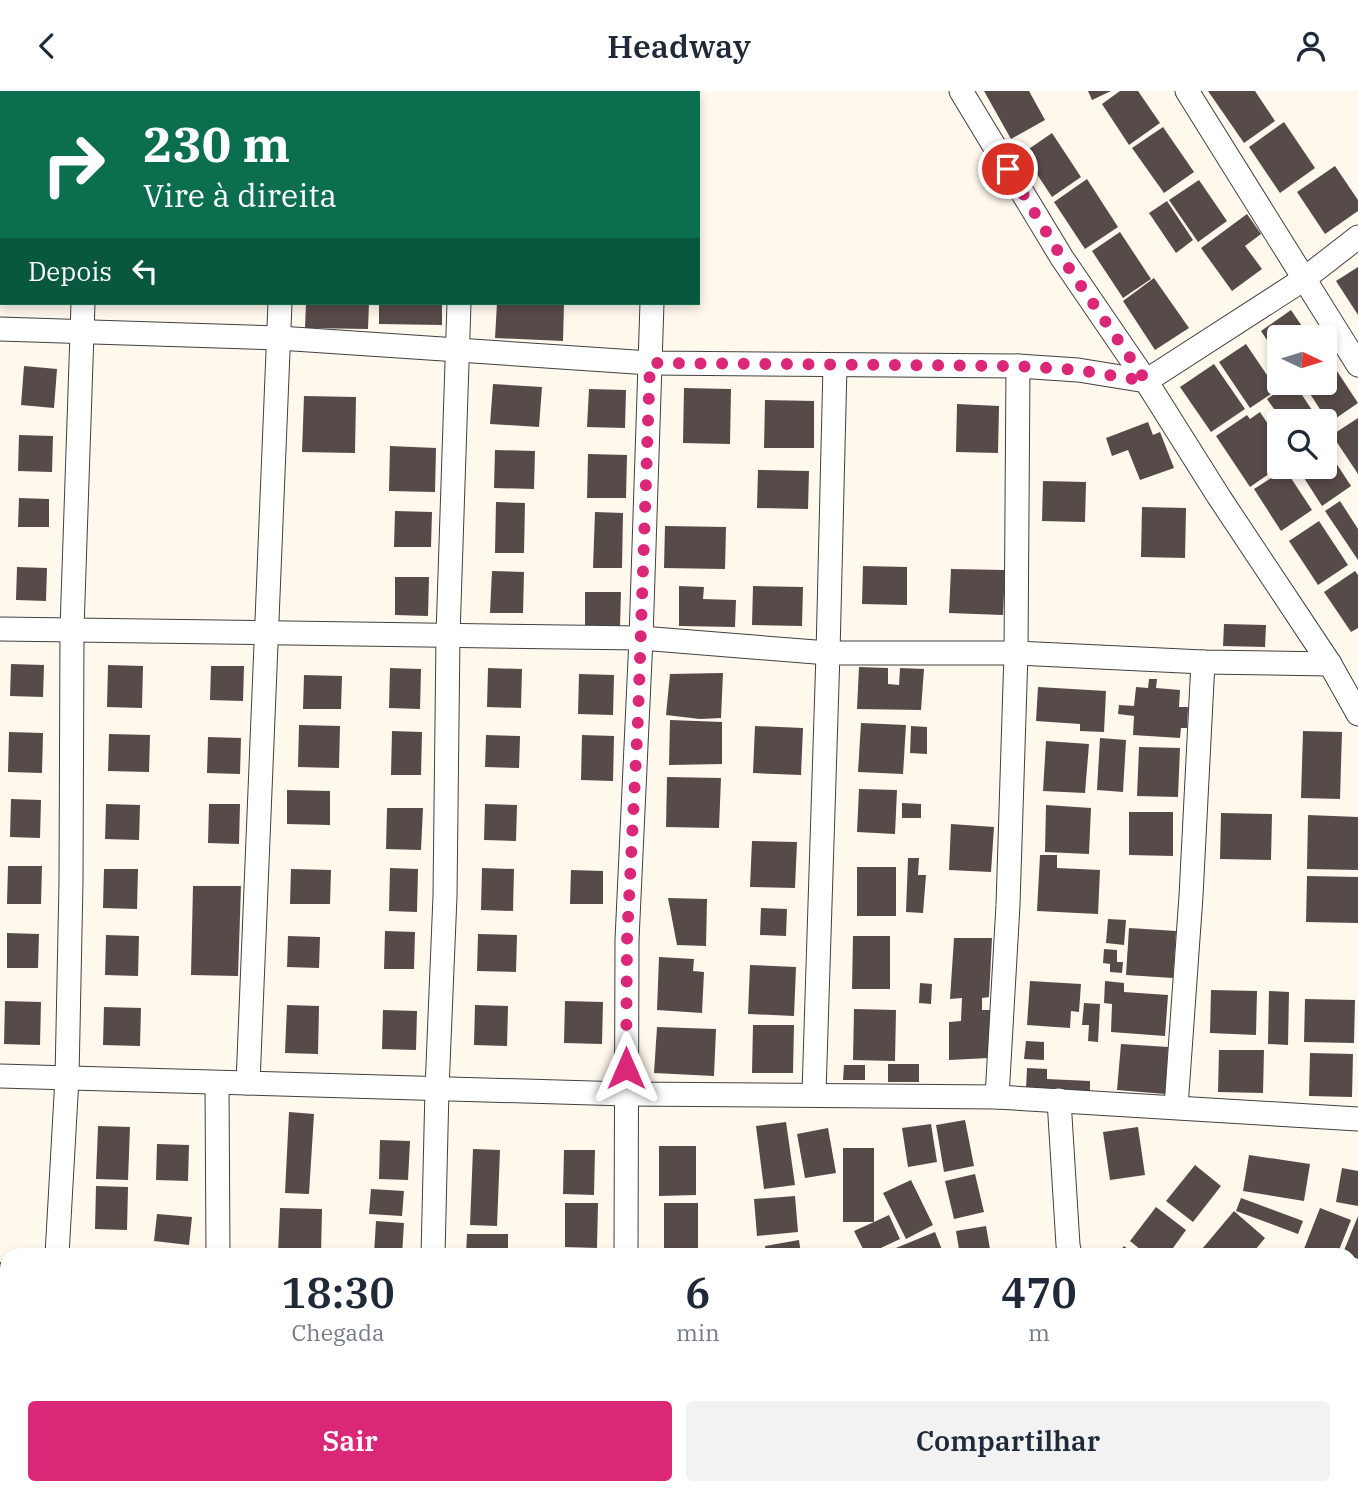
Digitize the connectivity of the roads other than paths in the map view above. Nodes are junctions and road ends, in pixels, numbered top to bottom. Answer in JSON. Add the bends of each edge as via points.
{"nodes":[{"id":1,"x":961,"y":91,"type":"edge"},
{"id":2,"x":1187,"y":91,"type":"edge"},
{"id":3,"x":1358,"y":237,"type":"edge"},
{"id":4,"x":1304,"y":279,"type":"junction"},
{"id":5,"x":83,"y":305,"type":"edge"},
{"id":6,"x":280,"y":305,"type":"edge"},
{"id":7,"x":459,"y":305,"type":"edge"},
{"id":8,"x":652,"y":305,"type":"edge"},
{"id":9,"x":0,"y":329,"type":"edge"},
{"id":10,"x":82,"y":332,"type":"junction"},
{"id":11,"x":279,"y":338,"type":"junction"},
{"id":12,"x":457,"y":350,"type":"junction"},
{"id":13,"x":650,"y":363,"type":"junction"},
{"id":14,"x":1358,"y":365,"type":"edge"},
{"id":15,"x":835,"y":366,"type":"junction"},
{"id":16,"x":1018,"y":366,"type":"junction"},
{"id":17,"x":1146,"y":381,"type":"junction"},
{"id":18,"x":0,"y":629,"type":"edge"},
{"id":19,"x":72,"y":629,"type":"junction"},
{"id":20,"x":268,"y":631,"type":"junction"},
{"id":21,"x":448,"y":635,"type":"junction"},
{"id":22,"x":641,"y":638,"type":"junction"},
{"id":23,"x":828,"y":653,"type":"junction"},
{"id":24,"x":1016,"y":653,"type":"junction"},
{"id":25,"x":1203,"y":662,"type":"junction"},
{"id":26,"x":1330,"y":664,"type":"junction"},
{"id":27,"x":1358,"y":713,"type":"edge"},
{"id":28,"x":0,"y":1076,"type":"edge"},
{"id":29,"x":66,"y":1078,"type":"junction"},
{"id":30,"x":217,"y":1083,"type":"junction"},
{"id":31,"x":248,"y":1083,"type":"junction"},
{"id":32,"x":437,"y":1089,"type":"junction"},
{"id":33,"x":626,"y":1094,"type":"junction"},
{"id":34,"x":814,"y":1094,"type":"junction"},
{"id":35,"x":998,"y":1097,"type":"junction"},
{"id":36,"x":1059,"y":1100,"type":"junction"},
{"id":37,"x":1176,"y":1107,"type":"junction"},
{"id":38,"x":1358,"y":1119,"type":"edge"},
{"id":39,"x":57,"y":1248,"type":"edge"},
{"id":40,"x":218,"y":1248,"type":"edge"},
{"id":41,"x":433,"y":1248,"type":"edge"},
{"id":42,"x":626,"y":1248,"type":"edge"},
{"id":43,"x":1069,"y":1248,"type":"edge"}],
"edges":[{"from":1,"to":17,"type":"street","via":[[1062,258]]},
{"from":2,"to":4,"type":"street"},
{"from":3,"to":4,"type":"street"},
{"from":4,"to":14,"type":"street"},
{"from":4,"to":17,"type":"street"},
{"from":5,"to":10,"type":"street"},
{"from":6,"to":11,"type":"street"},
{"from":7,"to":12,"type":"street"},
{"from":8,"to":13,"type":"street"},
{"from":9,"to":10,"type":"street"},
{"from":10,"to":11,"type":"street"},
{"from":10,"to":19,"type":"street"},
{"from":11,"to":12,"type":"street"},
{"from":11,"to":20,"type":"street"},
{"from":12,"to":13,"type":"street"},
{"from":12,"to":21,"type":"street"},
{"from":13,"to":15,"type":"street"},
{"from":13,"to":22,"type":"street"},
{"from":15,"to":16,"type":"street"},
{"from":15,"to":23,"type":"street"},
{"from":16,"to":17,"type":"street"},
{"from":16,"to":24,"type":"street"},
{"from":17,"to":26,"type":"street"},
{"from":18,"to":19,"type":"street"},
{"from":19,"to":20,"type":"street"},
{"from":19,"to":29,"type":"street"},
{"from":20,"to":21,"type":"street"},
{"from":20,"to":31,"type":"street"},
{"from":21,"to":22,"type":"street"},
{"from":21,"to":32,"type":"street"},
{"from":22,"to":23,"type":"street"},
{"from":22,"to":33,"type":"street","via":[[627,940]]},
{"from":23,"to":24,"type":"street"},
{"from":23,"to":34,"type":"street"},
{"from":24,"to":25,"type":"street"},
{"from":24,"to":35,"type":"street"},
{"from":25,"to":26,"type":"street"},
{"from":25,"to":37,"type":"street"},
{"from":26,"to":27,"type":"street"},
{"from":28,"to":29,"type":"street"},
{"from":29,"to":30,"type":"street"},
{"from":29,"to":39,"type":"street"},
{"from":30,"to":31,"type":"street"},
{"from":30,"to":40,"type":"street"},
{"from":31,"to":32,"type":"street"},
{"from":32,"to":33,"type":"street"},
{"from":32,"to":41,"type":"street"},
{"from":33,"to":34,"type":"street"},
{"from":33,"to":42,"type":"street"},
{"from":34,"to":35,"type":"street"},
{"from":35,"to":36,"type":"street"},
{"from":36,"to":37,"type":"street"},
{"from":36,"to":43,"type":"street"},
{"from":37,"to":38,"type":"street"}]}
